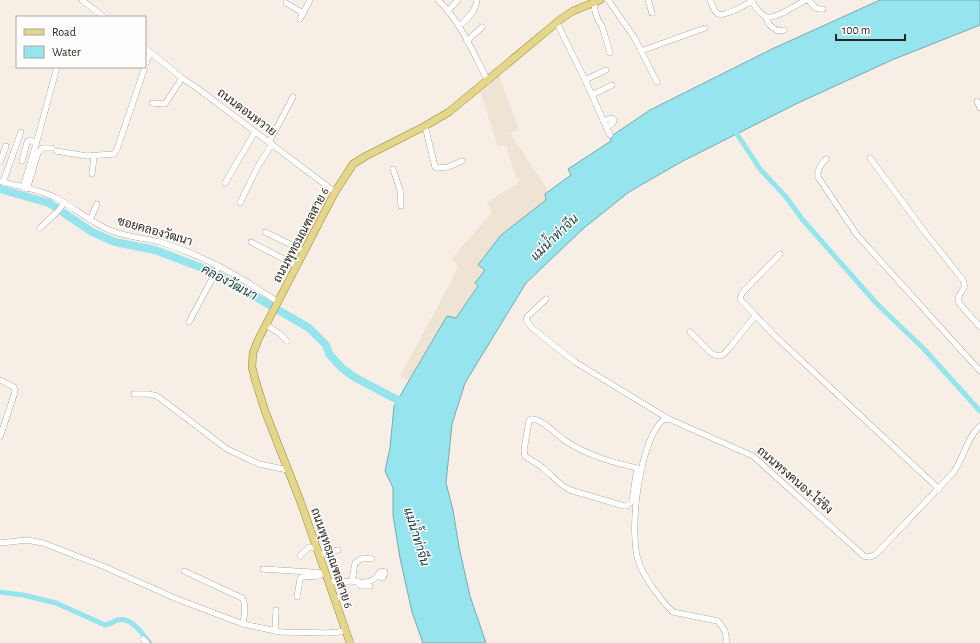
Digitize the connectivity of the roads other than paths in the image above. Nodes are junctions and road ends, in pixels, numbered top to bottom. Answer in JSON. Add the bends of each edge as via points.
{"nodes":[{"id":1,"x":82,"y":0,"type":"edge"},
{"id":2,"x":310,"y":0,"type":"edge"},
{"id":3,"x":438,"y":0,"type":"edge"},
{"id":4,"x":458,"y":0,"type":"edge"},
{"id":5,"x":477,"y":0,"type":"edge"},
{"id":6,"x":608,"y":0,"type":"edge"},
{"id":7,"x":648,"y":0,"type":"edge"},
{"id":8,"x":710,"y":0,"type":"edge"},
{"id":9,"x":597,"y":1,"type":"edge"},
{"id":10,"x":751,"y":1,"type":"edge"},
{"id":11,"x":286,"y":3,"type":"dead end"},
{"id":12,"x":823,"y":9,"type":"dead end"},
{"id":13,"x":448,"y":11,"type":"junction"},
{"id":14,"x":652,"y":12,"type":"dead end"},
{"id":15,"x":303,"y":13,"type":"junction"},
{"id":16,"x":103,"y":16,"type":"edge"},
{"id":17,"x":766,"y":17,"type":"junction"},
{"id":18,"x":300,"y":19,"type":"dead end"},
{"id":19,"x":557,"y":23,"type":"junction"},
{"id":20,"x":459,"y":26,"type":"junction"},
{"id":21,"x":482,"y":27,"type":"dead end"},
{"id":22,"x":705,"y":28,"type":"dead end"},
{"id":23,"x":784,"y":30,"type":"dead end"},
{"id":24,"x":467,"y":41,"type":"junction"},
{"id":25,"x":147,"y":50,"type":"edge"},
{"id":26,"x":642,"y":51,"type":"junction"},
{"id":27,"x":610,"y":53,"type":"dead end"},
{"id":28,"x":58,"y":68,"type":"edge"},
{"id":29,"x":144,"y":68,"type":"edge"},
{"id":30,"x":606,"y":70,"type":"dead end"},
{"id":31,"x":182,"y":78,"type":"junction"},
{"id":32,"x":585,"y":80,"type":"junction"},
{"id":33,"x":488,"y":81,"type":"junction"},
{"id":34,"x":657,"y":82,"type":"dead end"},
{"id":35,"x":612,"y":85,"type":"dead end"},
{"id":36,"x":592,"y":95,"type":"junction"},
{"id":37,"x":293,"y":97,"type":"dead end"},
{"id":38,"x":977,"y":101,"type":"dead end"},
{"id":39,"x":152,"y":103,"type":"dead end"},
{"id":40,"x":980,"y":108,"type":"edge"},
{"id":41,"x":603,"y":121,"type":"junction"},
{"id":42,"x":425,"y":126,"type":"junction"},
{"id":43,"x":606,"y":127,"type":"junction"},
{"id":44,"x":21,"y":132,"type":"dead end"},
{"id":45,"x":255,"y":132,"type":"junction"},
{"id":46,"x":610,"y":135,"type":"dead end"},
{"id":47,"x":270,"y":143,"type":"junction"},
{"id":48,"x":36,"y":144,"type":"junction"},
{"id":49,"x":6,"y":146,"type":"dead end"},
{"id":50,"x":94,"y":156,"type":"junction"},
{"id":51,"x":870,"y":158,"type":"dead end"},
{"id":52,"x":826,"y":159,"type":"dead end"},
{"id":53,"x":22,"y":160,"type":"dead end"},
{"id":54,"x":462,"y":161,"type":"dead end"},
{"id":55,"x":0,"y":162,"type":"edge"},
{"id":56,"x":393,"y":169,"type":"dead end"},
{"id":57,"x":92,"y":174,"type":"dead end"},
{"id":58,"x":2,"y":182,"type":"edge"},
{"id":59,"x":226,"y":183,"type":"dead end"},
{"id":60,"x":25,"y":188,"type":"junction"},
{"id":61,"x":335,"y":192,"type":"junction"},
{"id":62,"x":240,"y":203,"type":"dead end"},
{"id":63,"x":63,"y":204,"type":"junction"},
{"id":64,"x":97,"y":204,"type":"dead end"},
{"id":65,"x":400,"y":206,"type":"dead end"},
{"id":66,"x":90,"y":220,"type":"junction"},
{"id":67,"x":40,"y":228,"type":"dead end"},
{"id":68,"x":265,"y":232,"type":"dead end"},
{"id":69,"x":251,"y":242,"type":"dead end"},
{"id":70,"x":304,"y":251,"type":"junction"},
{"id":71,"x":780,"y":254,"type":"dead end"},
{"id":72,"x":297,"y":266,"type":"junction"},
{"id":73,"x":217,"y":271,"type":"junction"},
{"id":74,"x":546,"y":299,"type":"dead end"},
{"id":75,"x":276,"y":306,"type":"junction"},
{"id":76,"x":755,"y":316,"type":"junction"},
{"id":77,"x":189,"y":322,"type":"dead end"},
{"id":78,"x":266,"y":325,"type":"junction"},
{"id":79,"x":980,"y":327,"type":"edge"},
{"id":80,"x":690,"y":332,"type":"dead end"},
{"id":81,"x":287,"y":341,"type":"dead end"},
{"id":82,"x":980,"y":371,"type":"edge"},
{"id":83,"x":0,"y":380,"type":"edge"},
{"id":84,"x":134,"y":394,"type":"dead end"},
{"id":85,"x":666,"y":418,"type":"junction"},
{"id":86,"x":980,"y":426,"type":"edge"},
{"id":87,"x":0,"y":437,"type":"edge"},
{"id":88,"x":639,"y":468,"type":"junction"},
{"id":89,"x":288,"y":470,"type":"junction"},
{"id":90,"x":939,"y":489,"type":"junction"},
{"id":91,"x":0,"y":543,"type":"edge"},
{"id":92,"x":338,"y":550,"type":"dead end"},
{"id":93,"x":318,"y":552,"type":"junction"},
{"id":94,"x":300,"y":556,"type":"dead end"},
{"id":95,"x":372,"y":558,"type":"dead end"},
{"id":96,"x":263,"y":569,"type":"dead end"},
{"id":97,"x":184,"y":570,"type":"dead end"},
{"id":98,"x":378,"y":576,"type":"dead end"},
{"id":99,"x":327,"y":577,"type":"junction"},
{"id":100,"x":354,"y":581,"type":"junction"},
{"id":101,"x":370,"y":586,"type":"dead end"},
{"id":102,"x":345,"y":594,"type":"dead end"},
{"id":103,"x":297,"y":598,"type":"dead end"},
{"id":104,"x":335,"y":598,"type":"junction"},
{"id":105,"x":276,"y":610,"type":"dead end"},
{"id":106,"x":243,"y":624,"type":"junction"},
{"id":107,"x":346,"y":630,"type":"junction"},
{"id":108,"x":275,"y":631,"type":"junction"},
{"id":109,"x":350,"y":643,"type":"edge"},
{"id":110,"x":727,"y":643,"type":"edge"}],
"edges":[{"from":1,"to":16,"type":"street"},
{"from":2,"to":15,"type":"street"},
{"from":3,"to":13,"type":"street"},
{"from":4,"to":13,"type":"street"},
{"from":5,"to":20,"type":"street","via":[[470,16]]},
{"from":6,"to":26,"type":"street"},
{"from":7,"to":14,"type":"street"},
{"from":8,"to":10,"type":"street","via":[[719,14],[735,10]]},
{"from":9,"to":19,"type":"main road","name":"ถนนพุทธมณฑลสาย 6","via":[[573,11]]},
{"from":9,"to":27,"type":"street","via":[[596,15]]},
{"from":10,"to":17,"type":"street"},
{"from":11,"to":15,"type":"street"},
{"from":12,"to":17,"type":"street","via":[[815,8],[808,0],[773,17]]},
{"from":13,"to":20,"type":"street"},
{"from":15,"to":18,"type":"street"},
{"from":17,"to":23,"type":"street","via":[[767,22],[778,31]]},
{"from":19,"to":32,"type":"street"},
{"from":19,"to":33,"type":"main road","name":"ถนนพุทธมณฑลสาย 6"},
{"from":20,"to":24,"type":"street"},
{"from":21,"to":24,"type":"street"},
{"from":22,"to":26,"type":"street"},
{"from":24,"to":33,"type":"street"},
{"from":25,"to":31,"type":"street","name":"ถนนดอนหวาย"},
{"from":26,"to":34,"type":"street"},
{"from":28,"to":48,"type":"street"},
{"from":29,"to":50,"type":"street","via":[[116,152]]},
{"from":30,"to":32,"type":"street"},
{"from":31,"to":39,"type":"street","via":[[164,104]]},
{"from":31,"to":45,"type":"street","name":"ถนนดอนหวาย"},
{"from":32,"to":36,"type":"street"},
{"from":33,"to":42,"type":"main road","name":"ถนนพุทธมณฑลสาย 6","via":[[449,112]]},
{"from":35,"to":36,"type":"street"},
{"from":36,"to":41,"type":"street"},
{"from":37,"to":47,"type":"street"},
{"from":38,"to":40,"type":"street"},
{"from":41,"to":43,"type":"street"},
{"from":41,"to":43,"type":"street","via":[[612,118],[614,120]]},
{"from":42,"to":54,"type":"street","via":[[435,167],[448,167]]},
{"from":42,"to":61,"type":"main road","name":"ถนนพุทธมณฑลสาย 6","via":[[357,160]]},
{"from":43,"to":46,"type":"street"},
{"from":44,"to":58,"type":"street"},
{"from":45,"to":47,"type":"street","name":"ถนนดอนหวาย"},
{"from":45,"to":59,"type":"street"},
{"from":47,"to":61,"type":"street","name":"ถนนดอนหวาย"},
{"from":47,"to":62,"type":"street"},
{"from":48,"to":53,"type":"street","via":[[31,140],[27,142]]},
{"from":48,"to":60,"type":"street"},
{"from":49,"to":55,"type":"street"},
{"from":50,"to":57,"type":"street"},
{"from":50,"to":60,"type":"street","via":[[42,148]]},
{"from":51,"to":79,"type":"street","via":[[963,280],[965,288],[958,298]]},
{"from":52,"to":82,"type":"street","via":[[819,168],[818,177],[857,234]]},
{"from":56,"to":65,"type":"street","via":[[400,190]]},
{"from":58,"to":60,"type":"street","name":"ซอยคลองวัฒนา"},
{"from":60,"to":63,"type":"street","name":"ซอยคลองวัฒนา","via":[[45,193]]},
{"from":61,"to":70,"type":"main road","name":"ถนนพุทธมณฑลสาย 6"},
{"from":63,"to":66,"type":"street","name":"ซอยคลองวัฒนา"},
{"from":63,"to":67,"type":"street"},
{"from":64,"to":66,"type":"street"},
{"from":66,"to":73,"type":"street","name":"ซอยคลองวัฒนา","via":[[114,232],[159,242],[192,253]]},
{"from":68,"to":70,"type":"street"},
{"from":69,"to":72,"type":"street"},
{"from":70,"to":72,"type":"main road","name":"ถนนพุทธมณฑลสาย 6"},
{"from":71,"to":76,"type":"street","via":[[740,296]]},
{"from":72,"to":75,"type":"main road","name":"ถนนพุทธมณฑลสาย 6"},
{"from":73,"to":75,"type":"street","name":"ซอยคลองวัฒนา","via":[[246,281]]},
{"from":73,"to":77,"type":"street"},
{"from":74,"to":85,"type":"street","via":[[527,317],[526,320],[532,328],[575,362]]},
{"from":75,"to":78,"type":"main road","name":"ถนนพุทธมณฑลสาย 6"},
{"from":76,"to":80,"type":"street","via":[[720,356],[710,352]]},
{"from":76,"to":90,"type":"street"},
{"from":78,"to":81,"type":"street"},
{"from":78,"to":89,"type":"main road","name":"ถนนพุทธมณฑลสาย 6","via":[[253,353],[252,367],[265,411]]},
{"from":83,"to":87,"type":"street","via":[[14,387],[15,392]]},
{"from":84,"to":89,"type":"street","via":[[157,396],[226,449],[259,464]]},
{"from":85,"to":88,"type":"street","via":[[659,423],[652,435]]},
{"from":85,"to":90,"type":"street","name":"ถนนทรงคนอง-ไร่ขิง","via":[[753,456],[864,556],[876,554]]},
{"from":86,"to":90,"type":"street","name":"ถนนทรงคนอง-ไร่ขิง","via":[[967,443],[954,471]]},
{"from":88,"to":88,"type":"street","via":[[591,455],[534,419],[529,421],[525,456],[570,490],[627,506],[632,501]]},
{"from":88,"to":110,"type":"street","via":[[635,541],[638,561],[644,574],[673,612],[718,621],[725,631]]},
{"from":89,"to":93,"type":"main road","name":"ถนนพุทธมณฑลสาย 6"},
{"from":91,"to":106,"type":"street","via":[[27,540],[43,543]]},
{"from":92,"to":93,"type":"street"},
{"from":93,"to":94,"type":"street","via":[[309,547]]},
{"from":93,"to":99,"type":"main road","name":"ถนนพุทธมณฑลสาย 6"},
{"from":95,"to":100,"type":"street","via":[[363,558],[355,563]]},
{"from":96,"to":99,"type":"street"},
{"from":97,"to":106,"type":"street","via":[[242,598],[245,605]]},
{"from":98,"to":100,"type":"street","via":[[371,581]]},
{"from":99,"to":100,"type":"street"},
{"from":99,"to":103,"type":"street","via":[[302,577]]},
{"from":99,"to":104,"type":"main road","name":"ถนนพุทธมณฑลสาย 6"},
{"from":100,"to":101,"type":"street","via":[[361,586]]},
{"from":102,"to":104,"type":"street"},
{"from":104,"to":107,"type":"main road","name":"ถนนพุทธมณฑลสาย 6"},
{"from":105,"to":108,"type":"street"},
{"from":106,"to":108,"type":"street"},
{"from":107,"to":108,"type":"street","via":[[327,633]]},
{"from":107,"to":109,"type":"main road","name":"ถนนพุทธมณฑลสาย 6"}]}
